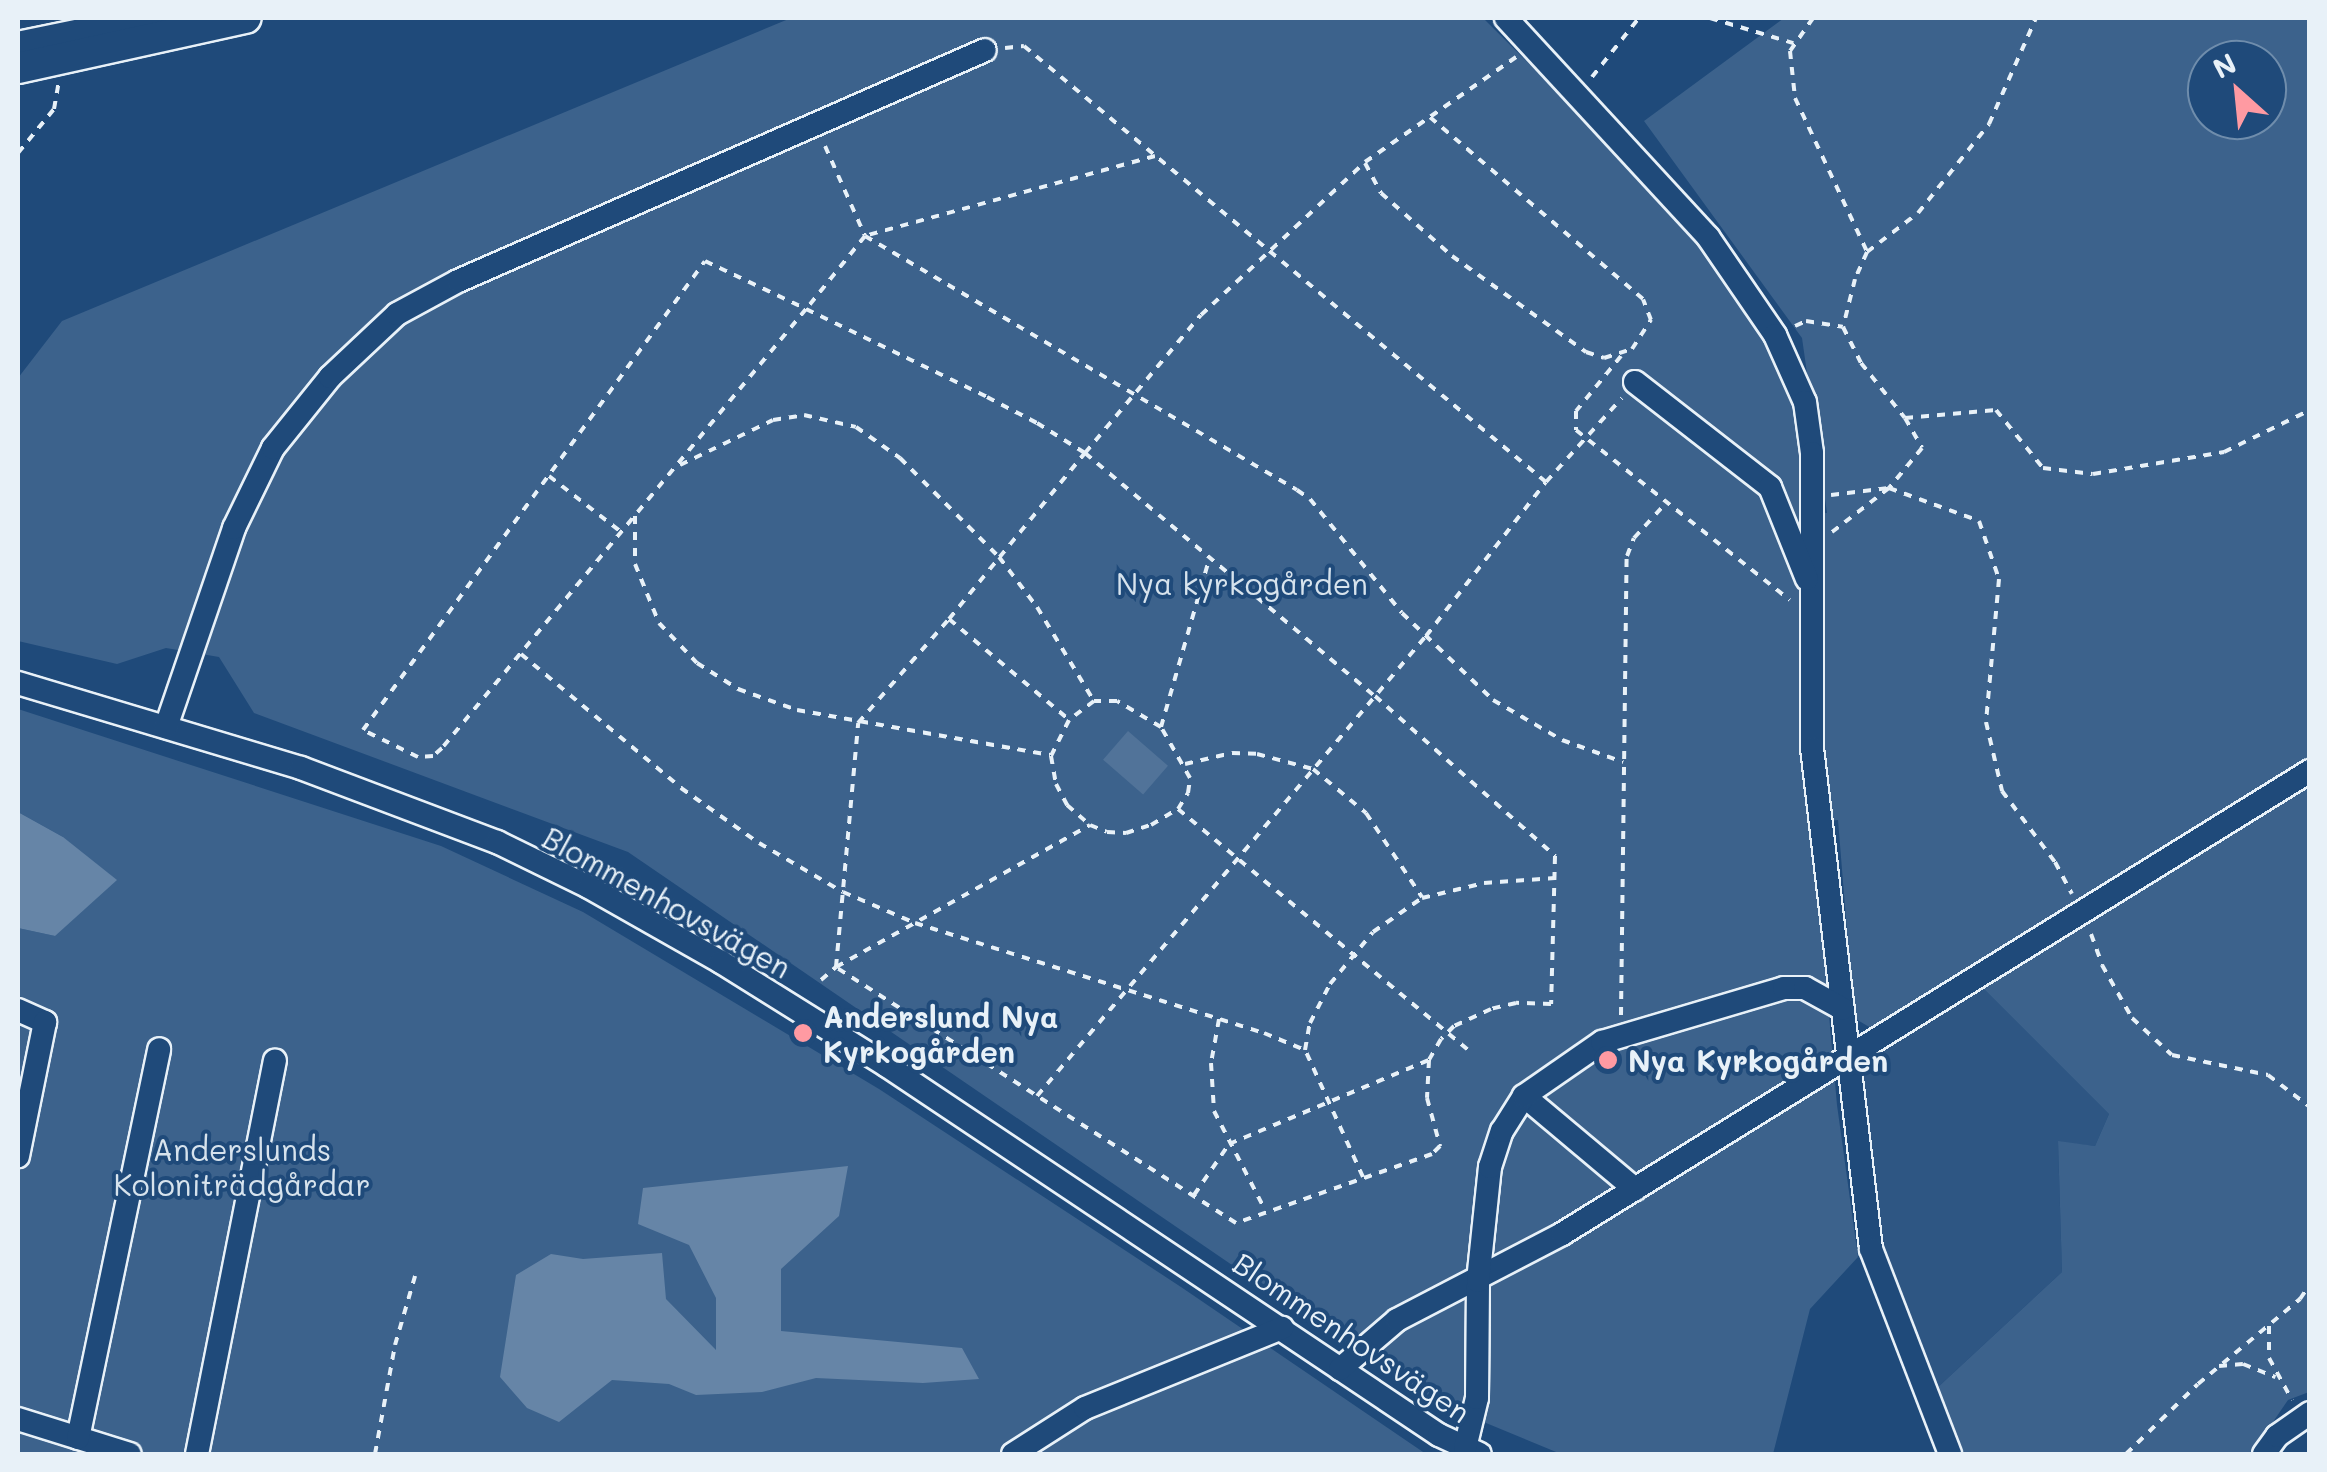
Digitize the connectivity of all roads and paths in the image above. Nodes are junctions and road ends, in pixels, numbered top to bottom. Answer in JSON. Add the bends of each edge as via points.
{"nodes":[{"id":1,"x":159,"y":18,"type":"edge"},
{"id":2,"x":246,"y":18,"type":"edge"},
{"id":3,"x":1506,"y":18,"type":"edge"},
{"id":4,"x":1639,"y":18,"type":"edge"},
{"id":5,"x":1710,"y":18,"type":"edge"},
{"id":6,"x":1814,"y":18,"type":"edge"},
{"id":7,"x":2036,"y":18,"type":"edge"},
{"id":8,"x":1793,"y":42,"type":"junction"},
{"id":9,"x":1533,"y":46,"type":"junction"},
{"id":10,"x":18,"y":47,"type":"edge"},
{"id":11,"x":985,"y":50,"type":"joint"},
{"id":12,"x":58,"y":62,"type":"junction"},
{"id":13,"x":18,"y":68,"type":"edge"},
{"id":14,"x":1576,"y":96,"type":"junction"},
{"id":15,"x":1430,"y":117,"type":"junction"},
{"id":16,"x":815,"y":123,"type":"junction"},
{"id":17,"x":18,"y":153,"type":"edge"},
{"id":18,"x":1155,"y":156,"type":"junction"},
{"id":19,"x":1365,"y":162,"type":"junction"},
{"id":20,"x":865,"y":236,"type":"junction"},
{"id":21,"x":1270,"y":251,"type":"junction"},
{"id":22,"x":1867,"y":252,"type":"junction"},
{"id":23,"x":806,"y":309,"type":"junction"},
{"id":24,"x":1844,"y":327,"type":"junction"},
{"id":25,"x":1774,"y":335,"type":"junction"},
{"id":26,"x":1622,"y":356,"type":"junction"},
{"id":27,"x":1635,"y":382,"type":"joint"},
{"id":28,"x":1136,"y":395,"type":"junction"},
{"id":29,"x":2310,"y":410,"type":"edge"},
{"id":30,"x":1905,"y":418,"type":"junction"},
{"id":31,"x":1586,"y":439,"type":"junction"},
{"id":32,"x":1084,"y":452,"type":"junction"},
{"id":33,"x":676,"y":467,"type":"junction"},
{"id":34,"x":548,"y":476,"type":"junction"},
{"id":35,"x":1546,"y":482,"type":"junction"},
{"id":36,"x":1889,"y":488,"type":"junction"},
{"id":37,"x":1812,"y":497,"type":"junction"},
{"id":38,"x":1666,"y":503,"type":"junction"},
{"id":39,"x":635,"y":516,"type":"junction"},
{"id":40,"x":622,"y":533,"type":"junction"},
{"id":41,"x":1813,"y":547,"type":"junction"},
{"id":42,"x":999,"y":557,"type":"junction"},
{"id":43,"x":1209,"y":560,"type":"junction"},
{"id":44,"x":1812,"y":592,"type":"junction"},
{"id":45,"x":1812,"y":618,"type":"junction"},
{"id":46,"x":948,"y":619,"type":"junction"},
{"id":47,"x":1426,"y":636,"type":"junction"},
{"id":48,"x":520,"y":654,"type":"junction"},
{"id":49,"x":18,"y":684,"type":"edge"},
{"id":50,"x":1375,"y":696,"type":"junction"},
{"id":51,"x":1094,"y":701,"type":"junction"},
{"id":52,"x":1069,"y":720,"type":"junction"},
{"id":53,"x":858,"y":722,"type":"junction"},
{"id":54,"x":166,"y":727,"type":"junction"},
{"id":55,"x":1160,"y":727,"type":"junction"},
{"id":56,"x":1051,"y":756,"type":"junction"},
{"id":57,"x":1623,"y":762,"type":"junction"},
{"id":58,"x":1186,"y":764,"type":"junction"},
{"id":59,"x":1313,"y":769,"type":"junction"},
{"id":60,"x":2310,"y":772,"type":"edge"},
{"id":61,"x":1178,"y":808,"type":"junction"},
{"id":62,"x":1090,"y":825,"type":"junction"},
{"id":63,"x":1237,"y":859,"type":"junction"},
{"id":64,"x":1555,"y":878,"type":"junction"},
{"id":65,"x":842,"y":892,"type":"junction"},
{"id":66,"x":1422,"y":898,"type":"junction"},
{"id":67,"x":2082,"y":912,"type":"junction"},
{"id":68,"x":915,"y":923,"type":"junction"},
{"id":69,"x":1354,"y":955,"type":"junction"},
{"id":70,"x":836,"y":967,"type":"junction"},
{"id":71,"x":821,"y":980,"type":"dead end"},
{"id":72,"x":1127,"y":990,"type":"junction"},
{"id":73,"x":1843,"y":1009,"type":"junction"},
{"id":74,"x":18,"y":1010,"type":"edge"},
{"id":75,"x":1219,"y":1018,"type":"junction"},
{"id":76,"x":1446,"y":1033,"type":"junction"},
{"id":77,"x":1621,"y":1036,"type":"junction"},
{"id":78,"x":160,"y":1049,"type":"dead end"},
{"id":79,"x":1305,"y":1050,"type":"junction"},
{"id":80,"x":1469,"y":1051,"type":"dead end"},
{"id":81,"x":1849,"y":1057,"type":"junction"},
{"id":82,"x":275,"y":1060,"type":"dead end"},
{"id":83,"x":1429,"y":1060,"type":"junction"},
{"id":84,"x":1037,"y":1096,"type":"junction"},
{"id":85,"x":1524,"y":1096,"type":"junction"},
{"id":86,"x":1329,"y":1103,"type":"junction"},
{"id":87,"x":2309,"y":1106,"type":"edge"},
{"id":88,"x":1230,"y":1144,"type":"junction"},
{"id":89,"x":18,"y":1156,"type":"edge"},
{"id":90,"x":1363,"y":1177,"type":"junction"},
{"id":91,"x":1635,"y":1189,"type":"junction"},
{"id":92,"x":1194,"y":1195,"type":"junction"},
{"id":93,"x":1265,"y":1211,"type":"junction"},
{"id":94,"x":415,"y":1276,"type":"dead end"},
{"id":95,"x":1478,"y":1281,"type":"junction"},
{"id":96,"x":2310,"y":1284,"type":"edge"},
{"id":97,"x":2269,"y":1324,"type":"junction"},
{"id":98,"x":1282,"y":1328,"type":"junction"},
{"id":99,"x":2219,"y":1366,"type":"junction"},
{"id":100,"x":1340,"y":1368,"type":"junction"},
{"id":101,"x":2276,"y":1377,"type":"junction"},
{"id":102,"x":2306,"y":1415,"type":"edge"},
{"id":103,"x":18,"y":1419,"type":"edge"},
{"id":104,"x":78,"y":1438,"type":"junction"},
{"id":105,"x":1436,"y":1445,"type":"edge"},
{"id":106,"x":1473,"y":1451,"type":"edge"},
{"id":107,"x":130,"y":1454,"type":"edge"},
{"id":108,"x":197,"y":1454,"type":"edge"},
{"id":109,"x":374,"y":1454,"type":"edge"},
{"id":110,"x":1014,"y":1454,"type":"edge"},
{"id":111,"x":1950,"y":1454,"type":"edge"},
{"id":112,"x":2126,"y":1454,"type":"edge"},
{"id":113,"x":2264,"y":1454,"type":"edge"}],
"edges":[{"from":1,"to":10,"type":"main road"},
{"from":2,"to":12,"type":"main road"},
{"from":3,"to":9,"type":"street"},
{"from":4,"to":14,"type":"path"},
{"from":5,"to":8,"type":"path"},
{"from":6,"to":8,"type":"path"},
{"from":7,"to":22,"type":"path","via":[[1989,124],[1918,213]]},
{"from":8,"to":22,"type":"path","via":[[1796,98]]},
{"from":9,"to":14,"type":"street"},
{"from":9,"to":15,"type":"path"},
{"from":11,"to":16,"type":"street"},
{"from":11,"to":18,"type":"path","via":[[1024,46]]},
{"from":12,"to":13,"type":"main road"},
{"from":12,"to":17,"type":"path","via":[[54,109]]},
{"from":14,"to":25,"type":"street","via":[[1708,237]]},
{"from":15,"to":19,"type":"path"},
{"from":15,"to":26,"type":"path","via":[[1642,299],[1650,320],[1646,333]]},
{"from":16,"to":20,"type":"path"},
{"from":16,"to":54,"type":"street","via":[[458,281],[384,326],[273,448],[234,528]]},
{"from":18,"to":20,"type":"path"},
{"from":18,"to":21,"type":"path"},
{"from":19,"to":21,"type":"path"},
{"from":19,"to":26,"type":"path","via":[[1382,193],[1452,256],[1586,352]]},
{"from":20,"to":23,"type":"path"},
{"from":20,"to":28,"type":"path"},
{"from":21,"to":28,"type":"path","via":[[1201,315]]},
{"from":21,"to":35,"type":"path"},
{"from":22,"to":24,"type":"path"},
{"from":23,"to":32,"type":"path","via":[[987,396]]},
{"from":23,"to":33,"type":"path"},
{"from":23,"to":34,"type":"path","via":[[705,261]]},
{"from":24,"to":25,"type":"path","via":[[1806,321]]},
{"from":24,"to":30,"type":"path","via":[[1861,363]]},
{"from":25,"to":37,"type":"street","via":[[1805,402]]},
{"from":26,"to":31,"type":"path","via":[[1576,411],[1576,430]]},
{"from":27,"to":31,"type":"path"},
{"from":27,"to":44,"type":"street","via":[[1770,486]]},
{"from":28,"to":32,"type":"path"},
{"from":28,"to":47,"type":"path","via":[[1310,499],[1364,572]]},
{"from":29,"to":30,"type":"path","via":[[2224,452],[2093,474],[2044,468],[1996,410]]},
{"from":30,"to":36,"type":"path","via":[[1922,448]]},
{"from":31,"to":35,"type":"path"},
{"from":31,"to":38,"type":"path"},
{"from":32,"to":42,"type":"path"},
{"from":32,"to":43,"type":"path"},
{"from":33,"to":39,"type":"path"},
{"from":33,"to":42,"type":"path","via":[[773,420],[831,418],[900,458]]},
{"from":34,"to":40,"type":"path"},
{"from":34,"to":48,"type":"path","via":[[363,730],[418,757],[433,756]]},
{"from":35,"to":47,"type":"path"},
{"from":36,"to":37,"type":"path"},
{"from":36,"to":41,"type":"path"},
{"from":36,"to":67,"type":"path","via":[[1979,522],[1999,578],[1986,722],[2002,792],[2055,862]]},
{"from":37,"to":41,"type":"street"},
{"from":38,"to":45,"type":"path"},
{"from":38,"to":57,"type":"path","via":[[1634,538],[1628,556]]},
{"from":39,"to":40,"type":"path"},
{"from":39,"to":53,"type":"path","via":[[634,564],[646,595],[660,623],[697,663],[738,690]]},
{"from":40,"to":48,"type":"path"},
{"from":41,"to":44,"type":"street"},
{"from":42,"to":46,"type":"path"},
{"from":42,"to":51,"type":"path"},
{"from":43,"to":50,"type":"path"},
{"from":43,"to":55,"type":"path"},
{"from":44,"to":45,"type":"street"},
{"from":45,"to":73,"type":"street","via":[[1812,748]]},
{"from":46,"to":52,"type":"path"},
{"from":46,"to":53,"type":"path"},
{"from":47,"to":50,"type":"path"},
{"from":47,"to":57,"type":"path","via":[[1516,716]]},
{"from":48,"to":65,"type":"path","via":[[681,788]]},
{"from":49,"to":54,"type":"street","name":"Blommenhovsvägen"},
{"from":50,"to":59,"type":"path"},
{"from":50,"to":64,"type":"path","via":[[1550,848]]},
{"from":51,"to":52,"type":"path"},
{"from":51,"to":55,"type":"path","via":[[1118,702]]},
{"from":52,"to":56,"type":"path"},
{"from":53,"to":56,"type":"path"},
{"from":53,"to":65,"type":"path"},
{"from":54,"to":98,"type":"street","name":"Blommenhovsvägen","via":[[432,816],[589,886],[886,1066]]},
{"from":55,"to":58,"type":"path"},
{"from":56,"to":62,"type":"path","via":[[1067,805]]},
{"from":57,"to":77,"type":"path"},
{"from":58,"to":59,"type":"path","via":[[1257,754]]},
{"from":58,"to":61,"type":"path","via":[[1188,794]]},
{"from":59,"to":63,"type":"path"},
{"from":59,"to":66,"type":"path","via":[[1366,813]]},
{"from":60,"to":67,"type":"street"},
{"from":61,"to":62,"type":"path","via":[[1126,833]]},
{"from":61,"to":63,"type":"path"},
{"from":62,"to":68,"type":"path"},
{"from":63,"to":69,"type":"path"},
{"from":63,"to":72,"type":"path"},
{"from":64,"to":66,"type":"path","via":[[1484,883]]},
{"from":64,"to":76,"type":"path","via":[[1551,1004],[1491,1008]]},
{"from":65,"to":68,"type":"path"},
{"from":65,"to":70,"type":"path"},
{"from":66,"to":69,"type":"path","via":[[1373,932]]},
{"from":67,"to":81,"type":"street"},
{"from":67,"to":87,"type":"path","via":[[2132,1018],[2172,1055],[2268,1075]]},
{"from":68,"to":70,"type":"path"},
{"from":68,"to":72,"type":"path"},
{"from":69,"to":76,"type":"path"},
{"from":69,"to":79,"type":"path","via":[[1330,984]]},
{"from":70,"to":71,"type":"path"},
{"from":70,"to":84,"type":"path"},
{"from":72,"to":75,"type":"path"},
{"from":72,"to":84,"type":"path"},
{"from":73,"to":77,"type":"street","via":[[1805,988],[1784,988]]},
{"from":73,"to":81,"type":"street"},
{"from":74,"to":89,"type":"street","via":[[45,1022]]},
{"from":75,"to":79,"type":"path"},
{"from":75,"to":88,"type":"path","via":[[1210,1088]]},
{"from":76,"to":80,"type":"path"},
{"from":76,"to":83,"type":"path"},
{"from":77,"to":85,"type":"street","via":[[1583,1052]]},
{"from":78,"to":104,"type":"street"},
{"from":79,"to":86,"type":"path"},
{"from":81,"to":91,"type":"street"},
{"from":81,"to":111,"type":"street","via":[[1871,1248]]},
{"from":82,"to":108,"type":"street"},
{"from":83,"to":86,"type":"path"},
{"from":83,"to":90,"type":"path","via":[[1427,1098],[1440,1146]]},
{"from":84,"to":92,"type":"path"},
{"from":85,"to":91,"type":"street"},
{"from":85,"to":95,"type":"street","via":[[1490,1166]]},
{"from":86,"to":88,"type":"path"},
{"from":86,"to":90,"type":"path"},
{"from":88,"to":92,"type":"path"},
{"from":88,"to":93,"type":"path"},
{"from":90,"to":93,"type":"path"},
{"from":91,"to":95,"type":"street"},
{"from":92,"to":93,"type":"path","via":[[1236,1223]]},
{"from":94,"to":109,"type":"path"},
{"from":95,"to":100,"type":"street","via":[[1397,1320]]},
{"from":95,"to":106,"type":"street"},
{"from":96,"to":97,"type":"path"},
{"from":97,"to":99,"type":"path"},
{"from":97,"to":101,"type":"path"},
{"from":98,"to":100,"type":"street","name":"Blommenhovsvägen"},
{"from":98,"to":110,"type":"street","via":[[1085,1408]]},
{"from":99,"to":101,"type":"path","via":[[2243,1364]]},
{"from":99,"to":112,"type":"path"},
{"from":100,"to":105,"type":"street","name":"Blommenhovsvägen"},
{"from":101,"to":102,"type":"path"},
{"from":102,"to":113,"type":"street"},
{"from":103,"to":104,"type":"street"},
{"from":104,"to":107,"type":"street"},
{"from":105,"to":106,"type":"street","name":"Blommenhovsvägen"}]}
